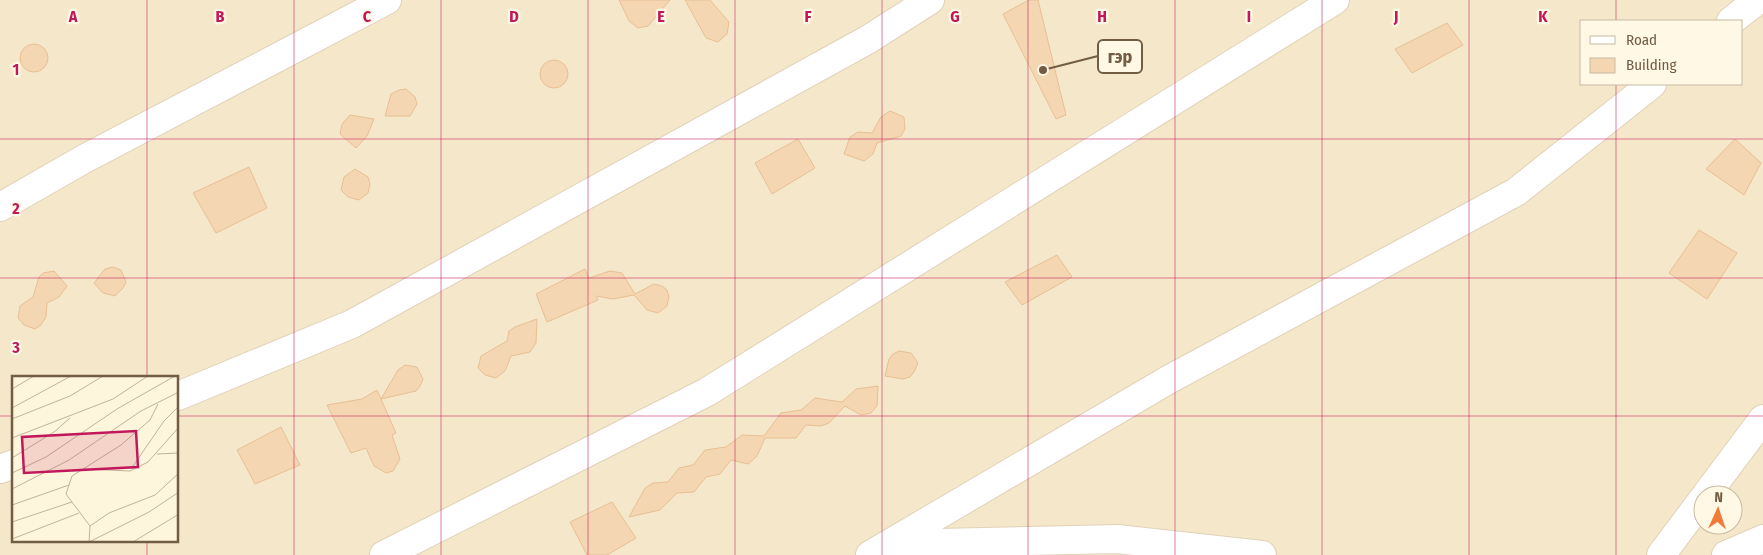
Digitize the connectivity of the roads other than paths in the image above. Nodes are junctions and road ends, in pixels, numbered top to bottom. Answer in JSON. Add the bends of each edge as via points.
{"nodes":[{"id":1,"x":387,"y":0,"type":"edge"},
{"id":2,"x":930,"y":0,"type":"edge"},
{"id":3,"x":1336,"y":0,"type":"edge"},
{"id":4,"x":1758,"y":0,"type":"edge"},
{"id":5,"x":1732,"y":20,"type":"edge"},
{"id":6,"x":1651,"y":85,"type":"edge"},
{"id":7,"x":0,"y":206,"type":"edge"},
{"id":8,"x":179,"y":396,"type":"edge"},
{"id":9,"x":1763,"y":419,"type":"edge"},
{"id":10,"x":12,"y":465,"type":"edge"},
{"id":11,"x":0,"y":469,"type":"edge"},
{"id":12,"x":1714,"y":485,"type":"edge"},
{"id":13,"x":1693,"y":512,"type":"edge"},
{"id":14,"x":1763,"y":539,"type":"edge"},
{"id":15,"x":879,"y":550,"type":"edge"},
{"id":16,"x":384,"y":555,"type":"edge"},
{"id":17,"x":1262,"y":555,"type":"edge"},
{"id":18,"x":1661,"y":555,"type":"edge"},
{"id":19,"x":1726,"y":555,"type":"edge"}],
"edges":[{"from":1,"to":7,"type":"street"},
{"from":2,"to":8,"type":"street","via":[[869,40],[352,324]]},
{"from":3,"to":16,"type":"street","via":[[707,392]]},
{"from":4,"to":5,"type":"street"},
{"from":6,"to":15,"type":"street","via":[[1516,192],[1168,380]]},
{"from":9,"to":12,"type":"street"},
{"from":10,"to":11,"type":"street"},
{"from":13,"to":18,"type":"street"},
{"from":14,"to":19,"type":"street"},
{"from":15,"to":17,"type":"street","via":[[1117,538]]}]}
